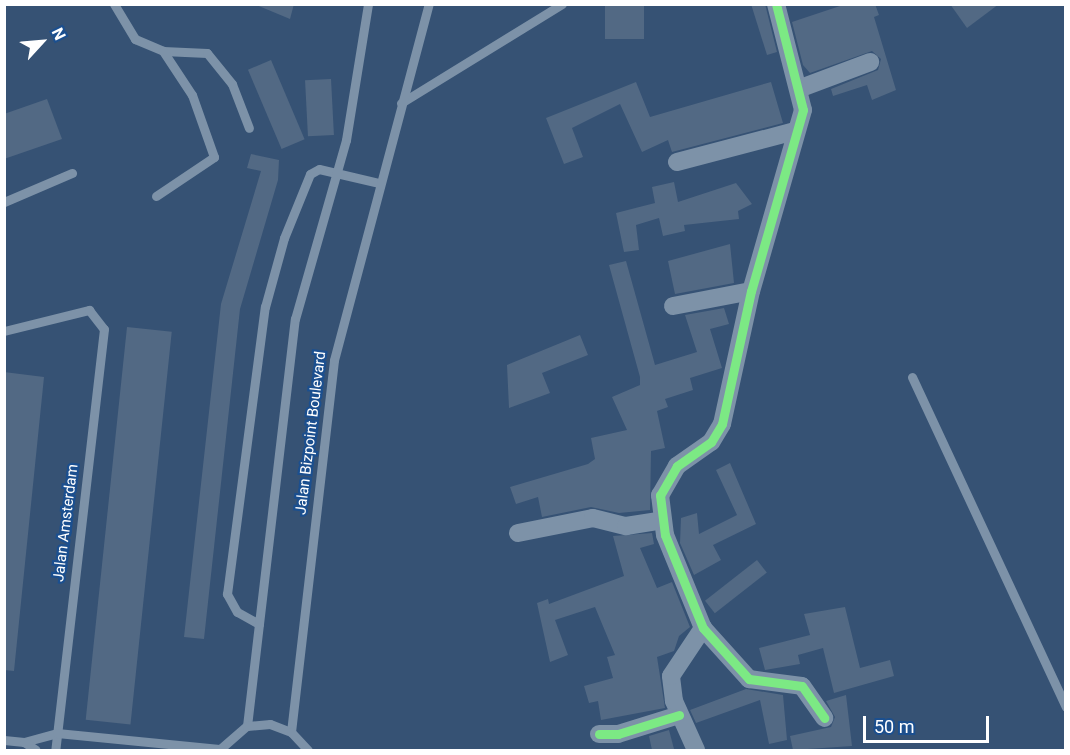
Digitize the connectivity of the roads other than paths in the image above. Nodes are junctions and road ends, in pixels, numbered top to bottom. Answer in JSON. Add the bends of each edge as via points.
{"nodes":[{"id":1,"x":114,"y":4,"type":"edge"},
{"id":2,"x":368,"y":4,"type":"edge"},
{"id":3,"x":429,"y":4,"type":"edge"},
{"id":4,"x":562,"y":4,"type":"edge"},
{"id":5,"x":776,"y":4,"type":"edge"},
{"id":6,"x":163,"y":51,"type":"junction"},
{"id":7,"x":870,"y":62,"type":"dead end"},
{"id":8,"x":801,"y":88,"type":"junction"},
{"id":9,"x":402,"y":103,"type":"junction"},
{"id":10,"x":249,"y":128,"type":"dead end"},
{"id":11,"x":795,"y":131,"type":"junction"},
{"id":12,"x":677,"y":162,"type":"dead end"},
{"id":13,"x":337,"y":172,"type":"junction"},
{"id":14,"x":72,"y":173,"type":"dead end"},
{"id":15,"x":379,"y":183,"type":"junction"},
{"id":16,"x":156,"y":196,"type":"dead end"},
{"id":17,"x":4,"y":202,"type":"edge"},
{"id":18,"x":751,"y":291,"type":"junction"},
{"id":19,"x":673,"y":306,"type":"dead end"},
{"id":20,"x":4,"y":331,"type":"edge"},
{"id":21,"x":912,"y":377,"type":"dead end"},
{"id":22,"x":662,"y":520,"type":"junction"},
{"id":23,"x":518,"y":533,"type":"dead end"},
{"id":24,"x":259,"y":624,"type":"junction"},
{"id":25,"x":703,"y":628,"type":"junction"},
{"id":26,"x":1065,"y":707,"type":"edge"},
{"id":27,"x":679,"y":714,"type":"junction"},
{"id":28,"x":824,"y":718,"type":"dead end"},
{"id":29,"x":247,"y":726,"type":"junction"},
{"id":30,"x":291,"y":732,"type":"junction"},
{"id":31,"x":57,"y":733,"type":"junction"},
{"id":32,"x":599,"y":734,"type":"dead end"},
{"id":33,"x":4,"y":740,"type":"edge"},
{"id":34,"x":24,"y":742,"type":"junction"},
{"id":35,"x":36,"y":750,"type":"edge"},
{"id":36,"x":55,"y":750,"type":"edge"},
{"id":37,"x":219,"y":750,"type":"edge"},
{"id":38,"x":308,"y":750,"type":"edge"},
{"id":39,"x":696,"y":750,"type":"edge"}],
"edges":[{"from":1,"to":6,"type":"lane","via":[[135,39]]},
{"from":2,"to":13,"type":"lane","name":"Jalan Bizpoint Boulevard"},
{"from":3,"to":9,"type":"lane","name":"Jalan Bizpoint Boulevard"},
{"from":4,"to":9,"type":"lane"},
{"from":5,"to":8,"type":"street"},
{"from":6,"to":10,"type":"lane","via":[[207,53],[232,84]]},
{"from":6,"to":16,"type":"lane","via":[[192,95],[214,157]]},
{"from":7,"to":8,"type":"street"},
{"from":8,"to":11,"type":"street","via":[[803,110]]},
{"from":9,"to":15,"type":"lane","name":"Jalan Bizpoint Boulevard"},
{"from":11,"to":12,"type":"street"},
{"from":11,"to":18,"type":"street"},
{"from":13,"to":15,"type":"lane"},
{"from":13,"to":24,"type":"lane","name":"Jalan Bizpoint Boulevard","via":[[295,319]]},
{"from":13,"to":24,"type":"lane","via":[[319,169],[303,183],[265,307],[227,594],[237,612]]},
{"from":14,"to":17,"type":"lane"},
{"from":15,"to":30,"type":"lane","name":"Jalan Bizpoint Boulevard","via":[[334,360]]},
{"from":18,"to":19,"type":"street"},
{"from":18,"to":22,"type":"street","via":[[717,436],[668,477],[660,495]]},
{"from":20,"to":31,"type":"lane","name":"Jalan Amsterdam","via":[[89,310],[99,317],[104,329]]},
{"from":21,"to":26,"type":"lane"},
{"from":22,"to":23,"type":"street","via":[[626,526],[593,518]]},
{"from":22,"to":25,"type":"street"},
{"from":24,"to":29,"type":"lane","name":"Jalan Bizpoint Boulevard"},
{"from":25,"to":27,"type":"street","via":[[671,676]]},
{"from":25,"to":28,"type":"street","via":[[749,679],[802,686]]},
{"from":27,"to":32,"type":"street","via":[[618,734]]},
{"from":27,"to":39,"type":"street"},
{"from":29,"to":30,"type":"lane","via":[[270,724]]},
{"from":29,"to":37,"type":"lane"},
{"from":30,"to":38,"type":"lane"},
{"from":31,"to":34,"type":"lane"},
{"from":31,"to":36,"type":"lane","name":"Jalan Amsterdam"},
{"from":31,"to":37,"type":"lane"},
{"from":33,"to":34,"type":"lane"},
{"from":34,"to":35,"type":"lane"}]}
